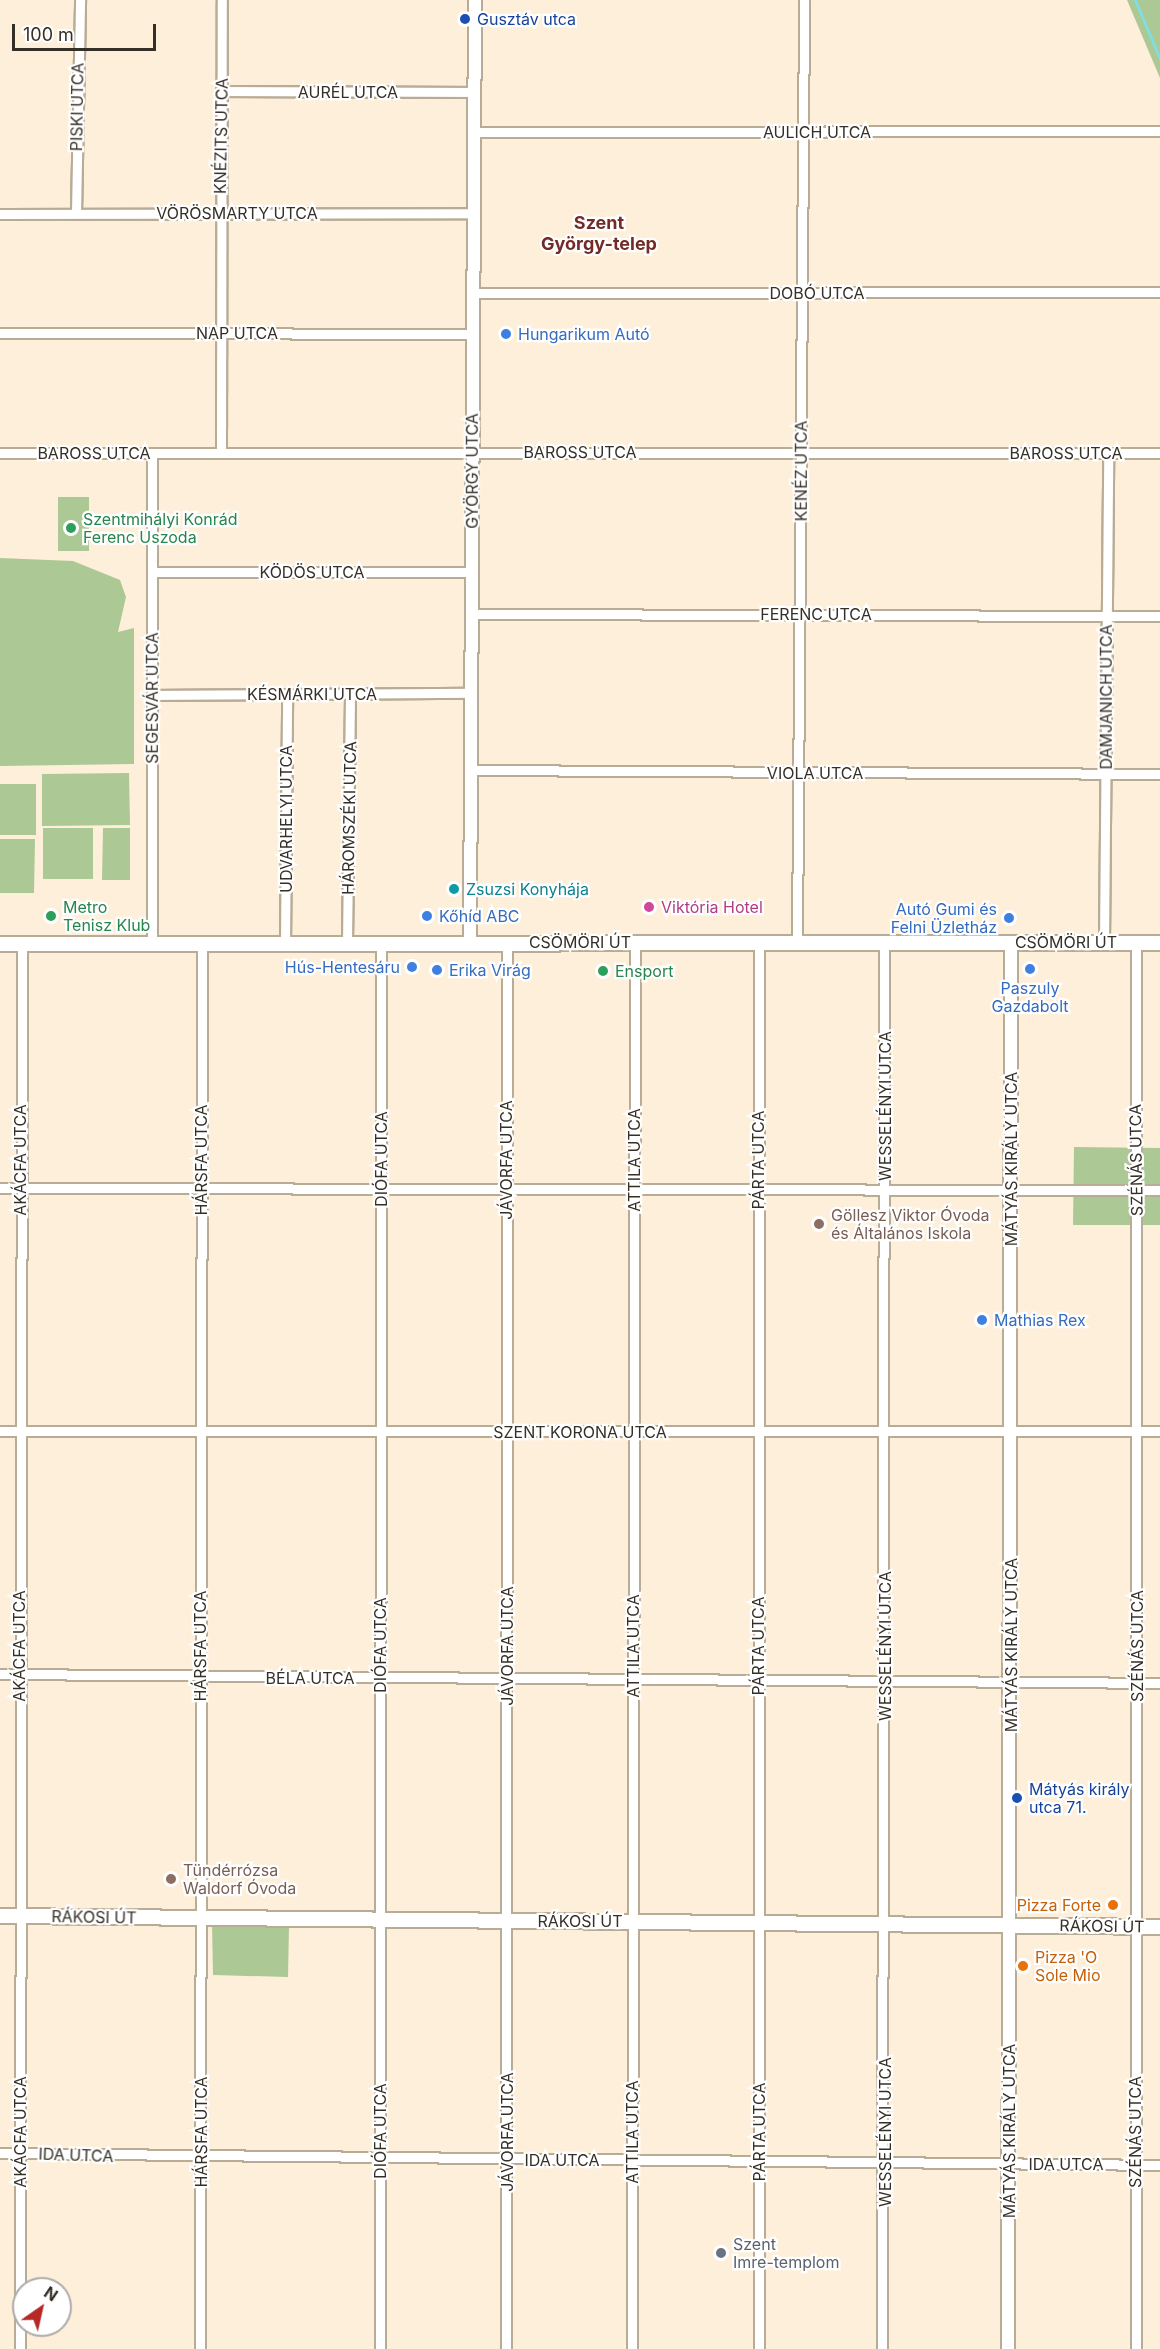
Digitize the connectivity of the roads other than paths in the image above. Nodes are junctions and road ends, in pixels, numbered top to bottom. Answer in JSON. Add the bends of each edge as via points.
{"nodes":[{"id":1,"x":80,"y":0,"type":"edge"},
{"id":2,"x":222,"y":0,"type":"edge"},
{"id":3,"x":475,"y":0,"type":"edge"},
{"id":4,"x":804,"y":0,"type":"edge"},
{"id":5,"x":221,"y":91,"type":"junction"},
{"id":6,"x":475,"y":92,"type":"junction"},
{"id":7,"x":1160,"y":131,"type":"edge"},
{"id":8,"x":475,"y":132,"type":"junction"},
{"id":9,"x":805,"y":132,"type":"junction"},
{"id":10,"x":220,"y":212,"type":"junction"},
{"id":11,"x":76,"y":213,"type":"junction"},
{"id":12,"x":474,"y":213,"type":"junction"},
{"id":13,"x":0,"y":214,"type":"edge"},
{"id":14,"x":1160,"y":292,"type":"edge"},
{"id":15,"x":474,"y":293,"type":"junction"},
{"id":16,"x":803,"y":293,"type":"junction"},
{"id":17,"x":0,"y":333,"type":"edge"},
{"id":18,"x":220,"y":333,"type":"junction"},
{"id":19,"x":474,"y":334,"type":"junction"},
{"id":20,"x":472,"y":452,"type":"junction"},
{"id":21,"x":801,"y":452,"type":"junction"},
{"id":22,"x":0,"y":453,"type":"edge"},
{"id":23,"x":152,"y":453,"type":"junction"},
{"id":24,"x":221,"y":453,"type":"junction"},
{"id":25,"x":1108,"y":453,"type":"junction"},
{"id":26,"x":1160,"y":453,"type":"edge"},
{"id":27,"x":152,"y":572,"type":"junction"},
{"id":28,"x":472,"y":572,"type":"junction"},
{"id":29,"x":801,"y":613,"type":"junction"},
{"id":30,"x":472,"y":614,"type":"junction"},
{"id":31,"x":1107,"y":616,"type":"junction"},
{"id":32,"x":1160,"y":616,"type":"edge"},
{"id":33,"x":471,"y":693,"type":"junction"},
{"id":34,"x":350,"y":694,"type":"junction"},
{"id":35,"x":152,"y":695,"type":"junction"},
{"id":36,"x":287,"y":695,"type":"junction"},
{"id":37,"x":471,"y":770,"type":"junction"},
{"id":38,"x":799,"y":773,"type":"junction"},
{"id":39,"x":1105,"y":774,"type":"junction"},
{"id":40,"x":1160,"y":774,"type":"edge"},
{"id":41,"x":347,"y":942,"type":"junction"},
{"id":42,"x":381,"y":942,"type":"junction"},
{"id":43,"x":470,"y":942,"type":"junction"},
{"id":44,"x":507,"y":942,"type":"junction"},
{"id":45,"x":635,"y":942,"type":"junction"},
{"id":46,"x":759,"y":942,"type":"junction"},
{"id":47,"x":797,"y":942,"type":"junction"},
{"id":48,"x":884,"y":942,"type":"junction"},
{"id":49,"x":1011,"y":942,"type":"junction"},
{"id":50,"x":1104,"y":942,"type":"junction"},
{"id":51,"x":1136,"y":942,"type":"junction"},
{"id":52,"x":22,"y":943,"type":"junction"},
{"id":53,"x":152,"y":943,"type":"junction"},
{"id":54,"x":202,"y":943,"type":"junction"},
{"id":55,"x":285,"y":943,"type":"junction"},
{"id":56,"x":1160,"y":943,"type":"edge"},
{"id":57,"x":0,"y":944,"type":"edge"},
{"id":58,"x":0,"y":1188,"type":"edge"},
{"id":59,"x":19,"y":1188,"type":"junction"},
{"id":60,"x":201,"y":1188,"type":"junction"},
{"id":61,"x":380,"y":1188,"type":"junction"},
{"id":62,"x":506,"y":1188,"type":"junction"},
{"id":63,"x":885,"y":1189,"type":"junction"},
{"id":64,"x":1011,"y":1189,"type":"junction"},
{"id":65,"x":633,"y":1190,"type":"junction"},
{"id":66,"x":758,"y":1190,"type":"junction"},
{"id":67,"x":1137,"y":1190,"type":"junction"},
{"id":68,"x":1160,"y":1190,"type":"edge"},
{"id":69,"x":1011,"y":1430,"type":"junction"},
{"id":70,"x":0,"y":1431,"type":"edge"},
{"id":71,"x":19,"y":1431,"type":"junction"},
{"id":72,"x":200,"y":1431,"type":"junction"},
{"id":73,"x":380,"y":1431,"type":"junction"},
{"id":74,"x":1136,"y":1431,"type":"junction"},
{"id":75,"x":1160,"y":1431,"type":"edge"},
{"id":76,"x":506,"y":1432,"type":"junction"},
{"id":77,"x":634,"y":1432,"type":"junction"},
{"id":78,"x":758,"y":1432,"type":"junction"},
{"id":79,"x":885,"y":1432,"type":"junction"},
{"id":80,"x":0,"y":1674,"type":"edge"},
{"id":81,"x":19,"y":1675,"type":"junction"},
{"id":82,"x":200,"y":1677,"type":"junction"},
{"id":83,"x":380,"y":1678,"type":"junction"},
{"id":84,"x":507,"y":1681,"type":"junction"},
{"id":85,"x":885,"y":1681,"type":"junction"},
{"id":86,"x":633,"y":1682,"type":"junction"},
{"id":87,"x":759,"y":1682,"type":"junction"},
{"id":88,"x":1010,"y":1683,"type":"junction"},
{"id":89,"x":1137,"y":1683,"type":"junction"},
{"id":90,"x":1160,"y":1683,"type":"edge"},
{"id":91,"x":0,"y":1916,"type":"edge"},
{"id":92,"x":20,"y":1916,"type":"junction"},
{"id":93,"x":200,"y":1918,"type":"junction"},
{"id":94,"x":381,"y":1919,"type":"junction"},
{"id":95,"x":508,"y":1921,"type":"junction"},
{"id":96,"x":632,"y":1921,"type":"junction"},
{"id":97,"x":758,"y":1923,"type":"junction"},
{"id":98,"x":885,"y":1923,"type":"junction"},
{"id":99,"x":1011,"y":1924,"type":"junction"},
{"id":100,"x":1137,"y":1927,"type":"junction"},
{"id":101,"x":1160,"y":1927,"type":"edge"},
{"id":102,"x":0,"y":2153,"type":"edge"},
{"id":103,"x":19,"y":2153,"type":"junction"},
{"id":104,"x":201,"y":2158,"type":"junction"},
{"id":105,"x":379,"y":2160,"type":"junction"},
{"id":106,"x":506,"y":2160,"type":"junction"},
{"id":107,"x":632,"y":2160,"type":"junction"},
{"id":108,"x":759,"y":2162,"type":"junction"},
{"id":109,"x":885,"y":2163,"type":"junction"},
{"id":110,"x":1008,"y":2164,"type":"junction"},
{"id":111,"x":1134,"y":2165,"type":"junction"},
{"id":112,"x":1160,"y":2165,"type":"edge"},
{"id":113,"x":20,"y":2349,"type":"edge"},
{"id":114,"x":200,"y":2349,"type":"edge"},
{"id":115,"x":380,"y":2349,"type":"edge"},
{"id":116,"x":506,"y":2349,"type":"edge"},
{"id":117,"x":632,"y":2349,"type":"edge"},
{"id":118,"x":759,"y":2349,"type":"edge"},
{"id":119,"x":882,"y":2349,"type":"edge"},
{"id":120,"x":1008,"y":2349,"type":"edge"},
{"id":121,"x":1136,"y":2349,"type":"edge"}],
"edges":[{"from":1,"to":11,"type":"street","name":"PISKI UTCA"},
{"from":2,"to":5,"type":"street","name":"KNÉZITS UTCA"},
{"from":3,"to":6,"type":"street","name":"GYÖRGY UTCA"},
{"from":4,"to":9,"type":"street","name":"KENÉZ UTCA"},
{"from":5,"to":6,"type":"street","name":"AURÉL UTCA"},
{"from":5,"to":10,"type":"street","name":"KNÉZITS UTCA"},
{"from":6,"to":8,"type":"street","name":"GYÖRGY UTCA"},
{"from":7,"to":9,"type":"street","name":"AULICH UTCA"},
{"from":8,"to":9,"type":"street","name":"AULICH UTCA"},
{"from":8,"to":12,"type":"street","name":"GYÖRGY UTCA"},
{"from":9,"to":16,"type":"street","name":"KENÉZ UTCA"},
{"from":10,"to":11,"type":"street","name":"VÖRÖSMARTY UTCA"},
{"from":10,"to":12,"type":"street","name":"VÖRÖSMARTY UTCA"},
{"from":10,"to":18,"type":"street","name":"KNÉZITS UTCA"},
{"from":11,"to":13,"type":"street","name":"VÖRÖSMARTY UTCA"},
{"from":12,"to":15,"type":"street","name":"GYÖRGY UTCA"},
{"from":14,"to":16,"type":"street","name":"DOBÓ UTCA"},
{"from":15,"to":16,"type":"street","name":"DOBÓ UTCA"},
{"from":15,"to":19,"type":"street","name":"GYÖRGY UTCA"},
{"from":16,"to":21,"type":"street","name":"KENÉZ UTCA"},
{"from":17,"to":18,"type":"street","name":"NAP UTCA"},
{"from":18,"to":19,"type":"street","name":"NAP UTCA"},
{"from":18,"to":24,"type":"street","name":"KNÉZITS UTCA"},
{"from":19,"to":20,"type":"street","name":"GYÖRGY UTCA"},
{"from":20,"to":21,"type":"street","name":"BAROSS UTCA"},
{"from":20,"to":24,"type":"street","name":"BAROSS UTCA"},
{"from":20,"to":28,"type":"street","name":"GYÖRGY UTCA"},
{"from":21,"to":25,"type":"street","name":"BAROSS UTCA"},
{"from":21,"to":29,"type":"street","name":"KENÉZ UTCA"},
{"from":22,"to":23,"type":"street","name":"BAROSS UTCA"},
{"from":23,"to":24,"type":"street","name":"BAROSS UTCA"},
{"from":23,"to":27,"type":"street","name":"SEGESVÁR UTCA"},
{"from":25,"to":26,"type":"street","name":"BAROSS UTCA"},
{"from":25,"to":31,"type":"street","name":"DAMJANICH UTCA"},
{"from":27,"to":28,"type":"street","name":"KÖDÖS UTCA"},
{"from":27,"to":35,"type":"street","name":"SEGESVÁR UTCA"},
{"from":28,"to":30,"type":"street","name":"GYÖRGY UTCA"},
{"from":29,"to":30,"type":"street","name":"FERENC UTCA"},
{"from":29,"to":31,"type":"street","name":"FERENC UTCA"},
{"from":29,"to":38,"type":"street","name":"KENÉZ UTCA"},
{"from":30,"to":33,"type":"street","name":"GYÖRGY UTCA"},
{"from":31,"to":32,"type":"street","name":"FERENC UTCA"},
{"from":31,"to":39,"type":"street","name":"DAMJANICH UTCA"},
{"from":33,"to":34,"type":"street","name":"KÉSMÁRKI UTCA"},
{"from":33,"to":37,"type":"street","name":"GYÖRGY UTCA"},
{"from":34,"to":36,"type":"street","name":"KÉSMÁRKI UTCA"},
{"from":34,"to":41,"type":"street","name":"HÁROMSZÉKI UTCA"},
{"from":35,"to":36,"type":"street","name":"KÉSMÁRKI UTCA"},
{"from":35,"to":53,"type":"street","name":"SEGESVÁR UTCA"},
{"from":36,"to":55,"type":"street","name":"UDVARHELYI UTCA"},
{"from":37,"to":38,"type":"street","name":"VIOLA UTCA"},
{"from":37,"to":43,"type":"street","name":"GYÖRGY UTCA"},
{"from":38,"to":39,"type":"street","name":"VIOLA UTCA"},
{"from":38,"to":47,"type":"street","name":"KENÉZ UTCA"},
{"from":39,"to":40,"type":"street","name":"VIOLA UTCA"},
{"from":39,"to":50,"type":"street","name":"DAMJANICH UTCA"},
{"from":41,"to":42,"type":"main road","name":"CSÖMÖRI ÚT"},
{"from":41,"to":55,"type":"main road","name":"CSÖMÖRI ÚT"},
{"from":42,"to":43,"type":"main road","name":"CSÖMÖRI ÚT"},
{"from":42,"to":61,"type":"street","name":"DIÓFA UTCA"},
{"from":43,"to":44,"type":"main road","name":"CSÖMÖRI ÚT"},
{"from":44,"to":45,"type":"main road","name":"CSÖMÖRI ÚT"},
{"from":44,"to":62,"type":"street","name":"JÁVORFA UTCA"},
{"from":45,"to":46,"type":"main road","name":"CSÖMÖRI ÚT"},
{"from":45,"to":65,"type":"street","name":"ATTILA UTCA"},
{"from":46,"to":47,"type":"main road","name":"CSÖMÖRI ÚT"},
{"from":46,"to":66,"type":"street","name":"PÁRTA UTCA"},
{"from":47,"to":48,"type":"main road","name":"CSÖMÖRI ÚT"},
{"from":48,"to":49,"type":"main road","name":"CSÖMÖRI ÚT"},
{"from":48,"to":63,"type":"street","name":"WESSELÉNYI UTCA"},
{"from":49,"to":50,"type":"main road","name":"CSÖMÖRI ÚT"},
{"from":49,"to":64,"type":"street","name":"MÁTYÁS KIRÁLY UTCA"},
{"from":50,"to":51,"type":"main road","name":"CSÖMÖRI ÚT"},
{"from":51,"to":56,"type":"main road","name":"CSÖMÖRI ÚT"},
{"from":51,"to":67,"type":"street","name":"SZÉNÁS UTCA"},
{"from":52,"to":53,"type":"main road","name":"CSÖMÖRI ÚT"},
{"from":52,"to":57,"type":"main road","name":"CSÖMÖRI ÚT"},
{"from":52,"to":59,"type":"street","name":"AKÁCFA UTCA"},
{"from":53,"to":54,"type":"main road","name":"CSÖMÖRI ÚT"},
{"from":54,"to":55,"type":"main road","name":"CSÖMÖRI ÚT"},
{"from":54,"to":60,"type":"street","name":"HÁRSFA UTCA"},
{"from":58,"to":59,"type":"street"},
{"from":59,"to":60,"type":"street"},
{"from":59,"to":71,"type":"street","name":"AKÁCFA UTCA"},
{"from":60,"to":61,"type":"street"},
{"from":60,"to":72,"type":"street","name":"HÁRSFA UTCA"},
{"from":61,"to":62,"type":"street"},
{"from":61,"to":73,"type":"street","name":"DIÓFA UTCA"},
{"from":62,"to":65,"type":"street"},
{"from":62,"to":76,"type":"street","name":"JÁVORFA UTCA"},
{"from":63,"to":64,"type":"street"},
{"from":63,"to":66,"type":"street"},
{"from":63,"to":79,"type":"street","name":"WESSELÉNYI UTCA"},
{"from":64,"to":67,"type":"street"},
{"from":64,"to":69,"type":"street","name":"MÁTYÁS KIRÁLY UTCA"},
{"from":65,"to":66,"type":"street"},
{"from":65,"to":77,"type":"street","name":"ATTILA UTCA"},
{"from":66,"to":78,"type":"street","name":"PÁRTA UTCA"},
{"from":67,"to":68,"type":"street"},
{"from":67,"to":74,"type":"street","name":"SZÉNÁS UTCA"},
{"from":69,"to":74,"type":"street","name":"SZENT KORONA UTCA"},
{"from":69,"to":79,"type":"street","name":"SZENT KORONA UTCA"},
{"from":69,"to":88,"type":"street","name":"MÁTYÁS KIRÁLY UTCA"},
{"from":70,"to":71,"type":"street","name":"SZENT KORONA UTCA"},
{"from":71,"to":72,"type":"street","name":"SZENT KORONA UTCA"},
{"from":71,"to":81,"type":"street","name":"AKÁCFA UTCA"},
{"from":72,"to":73,"type":"street","name":"SZENT KORONA UTCA"},
{"from":72,"to":82,"type":"street","name":"HÁRSFA UTCA"},
{"from":73,"to":76,"type":"street","name":"SZENT KORONA UTCA"},
{"from":73,"to":83,"type":"street","name":"DIÓFA UTCA"},
{"from":74,"to":75,"type":"street","name":"SZENT KORONA UTCA"},
{"from":74,"to":89,"type":"street","name":"SZÉNÁS UTCA"},
{"from":76,"to":77,"type":"street","name":"SZENT KORONA UTCA"},
{"from":76,"to":84,"type":"street","name":"JÁVORFA UTCA"},
{"from":77,"to":78,"type":"street","name":"SZENT KORONA UTCA"},
{"from":77,"to":86,"type":"street","name":"ATTILA UTCA"},
{"from":78,"to":79,"type":"street","name":"SZENT KORONA UTCA"},
{"from":78,"to":87,"type":"street","name":"PÁRTA UTCA"},
{"from":79,"to":85,"type":"street","name":"WESSELÉNYI UTCA"},
{"from":80,"to":81,"type":"street","name":"BÉLA UTCA"},
{"from":81,"to":82,"type":"street","name":"BÉLA UTCA"},
{"from":81,"to":92,"type":"street","name":"AKÁCFA UTCA"},
{"from":82,"to":83,"type":"street","name":"BÉLA UTCA"},
{"from":82,"to":93,"type":"street","name":"HÁRSFA UTCA"},
{"from":83,"to":84,"type":"street","name":"BÉLA UTCA"},
{"from":83,"to":94,"type":"street","name":"DIÓFA UTCA"},
{"from":84,"to":86,"type":"street","name":"BÉLA UTCA"},
{"from":84,"to":95,"type":"street","name":"JÁVORFA UTCA"},
{"from":85,"to":87,"type":"street","name":"BÉLA UTCA"},
{"from":85,"to":88,"type":"street","name":"BÉLA UTCA"},
{"from":85,"to":98,"type":"street","name":"WESSELÉNYI UTCA"},
{"from":86,"to":87,"type":"street","name":"BÉLA UTCA"},
{"from":86,"to":96,"type":"street","name":"ATTILA UTCA"},
{"from":87,"to":97,"type":"street","name":"PÁRTA UTCA"},
{"from":88,"to":89,"type":"street","name":"BÉLA UTCA"},
{"from":88,"to":99,"type":"street","name":"MÁTYÁS KIRÁLY UTCA"},
{"from":89,"to":90,"type":"street","name":"BÉLA UTCA"},
{"from":89,"to":100,"type":"street","name":"SZÉNÁS UTCA"},
{"from":91,"to":92,"type":"main road","name":"RÁKOSI ÚT"},
{"from":92,"to":93,"type":"main road","name":"RÁKOSI ÚT"},
{"from":92,"to":103,"type":"street","name":"AKÁCFA UTCA"},
{"from":93,"to":94,"type":"main road","name":"RÁKOSI ÚT"},
{"from":93,"to":104,"type":"street","name":"HÁRSFA UTCA"},
{"from":94,"to":95,"type":"main road","name":"RÁKOSI ÚT"},
{"from":94,"to":105,"type":"street","name":"DIÓFA UTCA"},
{"from":95,"to":96,"type":"main road","name":"RÁKOSI ÚT"},
{"from":95,"to":106,"type":"street","name":"JÁVORFA UTCA"},
{"from":96,"to":97,"type":"main road","name":"RÁKOSI ÚT"},
{"from":96,"to":107,"type":"street","name":"ATTILA UTCA"},
{"from":97,"to":98,"type":"main road","name":"RÁKOSI ÚT"},
{"from":97,"to":108,"type":"street","name":"PÁRTA UTCA"},
{"from":98,"to":99,"type":"main road","name":"RÁKOSI ÚT"},
{"from":98,"to":109,"type":"street","name":"WESSELÉNYI UTCA"},
{"from":99,"to":100,"type":"main road","name":"RÁKOSI ÚT"},
{"from":99,"to":110,"type":"street","name":"MÁTYÁS KIRÁLY UTCA"},
{"from":100,"to":101,"type":"main road","name":"RÁKOSI ÚT"},
{"from":100,"to":111,"type":"street","name":"SZÉNÁS UTCA"},
{"from":102,"to":103,"type":"street","name":"IDA UTCA"},
{"from":103,"to":104,"type":"street","name":"IDA UTCA"},
{"from":103,"to":113,"type":"street","name":"AKÁCFA UTCA"},
{"from":104,"to":105,"type":"street","name":"IDA UTCA"},
{"from":104,"to":114,"type":"street","name":"HÁRSFA UTCA"},
{"from":105,"to":106,"type":"street","name":"IDA UTCA"},
{"from":105,"to":115,"type":"street","name":"DIÓFA UTCA"},
{"from":106,"to":107,"type":"street","name":"IDA UTCA"},
{"from":106,"to":116,"type":"street","name":"JÁVORFA UTCA"},
{"from":107,"to":108,"type":"street","name":"IDA UTCA"},
{"from":107,"to":117,"type":"street","name":"ATTILA UTCA"},
{"from":108,"to":109,"type":"street","name":"IDA UTCA"},
{"from":108,"to":118,"type":"street","name":"PÁRTA UTCA"},
{"from":109,"to":110,"type":"street","name":"IDA UTCA"},
{"from":109,"to":119,"type":"street","name":"WESSELÉNYI UTCA"},
{"from":110,"to":111,"type":"street","name":"IDA UTCA"},
{"from":110,"to":120,"type":"street","name":"MÁTYÁS KIRÁLY UTCA"},
{"from":111,"to":112,"type":"street","name":"IDA UTCA"},
{"from":111,"to":121,"type":"street","name":"SZÉNÁS UTCA"}]}
